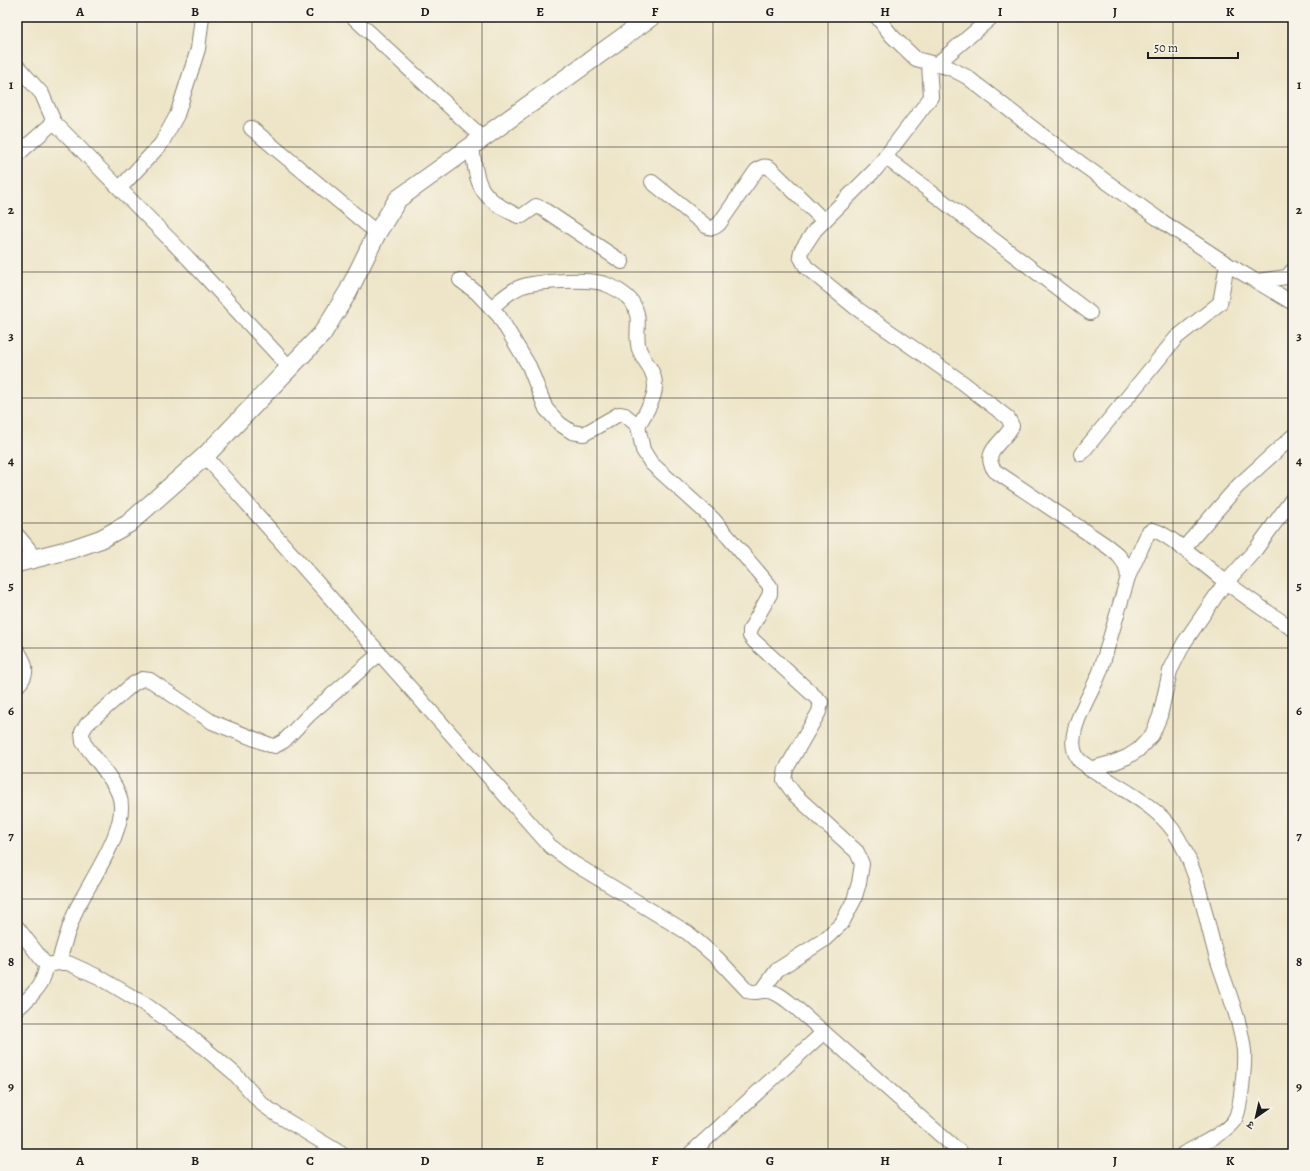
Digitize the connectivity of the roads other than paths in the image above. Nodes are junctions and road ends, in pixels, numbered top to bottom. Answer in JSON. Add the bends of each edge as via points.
{"nodes":[{"id":1,"x":202,"y":17,"type":"edge"},
{"id":2,"x":353,"y":17,"type":"edge"},
{"id":3,"x":650,"y":17,"type":"edge"},
{"id":4,"x":877,"y":17,"type":"edge"},
{"id":5,"x":992,"y":17,"type":"edge"},
{"id":6,"x":933,"y":63,"type":"junction"},
{"id":7,"x":17,"y":66,"type":"edge"},
{"id":8,"x":54,"y":122,"type":"junction"},
{"id":9,"x":251,"y":128,"type":"dead end"},
{"id":10,"x":478,"y":142,"type":"junction"},
{"id":11,"x":17,"y":155,"type":"edge"},
{"id":12,"x":885,"y":158,"type":"junction"},
{"id":13,"x":652,"y":182,"type":"dead end"},
{"id":14,"x":120,"y":188,"type":"junction"},
{"id":15,"x":824,"y":221,"type":"junction"},
{"id":16,"x":376,"y":233,"type":"junction"},
{"id":17,"x":622,"y":262,"type":"dead end"},
{"id":18,"x":1227,"y":264,"type":"junction"},
{"id":19,"x":1293,"y":270,"type":"edge"},
{"id":20,"x":460,"y":280,"type":"dead end"},
{"id":21,"x":1257,"y":281,"type":"junction"},
{"id":22,"x":1293,"y":304,"type":"edge"},
{"id":23,"x":491,"y":308,"type":"junction"},
{"id":24,"x":1090,"y":313,"type":"dead end"},
{"id":25,"x":290,"y":368,"type":"junction"},
{"id":26,"x":638,"y":426,"type":"junction"},
{"id":27,"x":1293,"y":436,"type":"edge"},
{"id":28,"x":1081,"y":454,"type":"dead end"},
{"id":29,"x":206,"y":456,"type":"junction"},
{"id":30,"x":1293,"y":498,"type":"edge"},
{"id":31,"x":17,"y":535,"type":"edge"},
{"id":32,"x":1183,"y":549,"type":"junction"},
{"id":33,"x":25,"y":560,"type":"edge"},
{"id":34,"x":1128,"y":577,"type":"junction"},
{"id":35,"x":1227,"y":583,"type":"junction"},
{"id":36,"x":1293,"y":629,"type":"edge"},
{"id":37,"x":17,"y":650,"type":"edge"},
{"id":38,"x":379,"y":654,"type":"junction"},
{"id":39,"x":17,"y":686,"type":"edge"},
{"id":40,"x":1089,"y":768,"type":"junction"},
{"id":41,"x":17,"y":927,"type":"edge"},
{"id":42,"x":53,"y":964,"type":"junction"},
{"id":43,"x":762,"y":991,"type":"junction"},
{"id":44,"x":17,"y":1009,"type":"edge"},
{"id":45,"x":824,"y":1032,"type":"junction"},
{"id":46,"x":342,"y":1154,"type":"edge"},
{"id":47,"x":690,"y":1154,"type":"edge"},
{"id":48,"x":962,"y":1154,"type":"edge"},
{"id":49,"x":1183,"y":1154,"type":"edge"}],
"edges":[{"from":1,"to":14,"type":"street","via":[[198,49],[177,115],[161,144]]},
{"from":2,"to":10,"type":"street"},
{"from":3,"to":10,"type":"street"},
{"from":4,"to":6,"type":"street","via":[[916,59]]},
{"from":5,"to":6,"type":"street"},
{"from":6,"to":12,"type":"street","via":[[931,97]]},
{"from":6,"to":18,"type":"street","via":[[967,78],[1125,195]]},
{"from":7,"to":8,"type":"street","via":[[42,94]]},
{"from":8,"to":11,"type":"street"},
{"from":8,"to":14,"type":"street"},
{"from":9,"to":16,"type":"street"},
{"from":10,"to":16,"type":"street","via":[[398,200]]},
{"from":10,"to":17,"type":"street","via":[[476,178],[479,186],[494,202],[518,216],[536,206],[543,209]]},
{"from":12,"to":15,"type":"street","via":[[862,185]]},
{"from":12,"to":24,"type":"street"},
{"from":13,"to":15,"type":"street","via":[[706,226],[715,228],[756,171],[766,166]]},
{"from":14,"to":25,"type":"street"},
{"from":15,"to":34,"type":"street","via":[[801,251],[800,256],[806,267],[856,308],[962,382],[1008,418],[1012,426],[1010,431],[990,458],[996,471],[1117,553],[1127,566]]},
{"from":16,"to":25,"type":"street","via":[[337,312],[322,334]]},
{"from":18,"to":21,"type":"street"},
{"from":18,"to":28,"type":"street","via":[[1220,303],[1176,338]]},
{"from":19,"to":21,"type":"street","via":[[1287,277]]},
{"from":20,"to":23,"type":"street"},
{"from":21,"to":22,"type":"street"},
{"from":23,"to":26,"type":"street","via":[[499,316],[521,352],[546,409],[560,424],[572,432],[584,434],[619,414],[625,415]]},
{"from":23,"to":26,"type":"street","via":[[517,288],[529,284],[575,281],[604,283],[620,291],[631,301],[638,313],[639,348],[655,382],[656,390],[652,403]]},
{"from":25,"to":29,"type":"street"},
{"from":26,"to":43,"type":"street","via":[[643,450],[652,463],[713,519],[770,586],[770,594],[752,625],[750,636],[818,698],[821,706],[786,769],[784,780],[792,791],[836,832],[860,858],[862,864],[854,900],[842,923],[824,940],[776,970]]},
{"from":27,"to":32,"type":"street","via":[[1238,486]]},
{"from":29,"to":33,"type":"street","via":[[128,524],[101,539]]},
{"from":29,"to":38,"type":"street"},
{"from":30,"to":35,"type":"street","via":[[1256,550]]},
{"from":31,"to":33,"type":"street","via":[[28,548]]},
{"from":32,"to":34,"type":"street","via":[[1162,533],[1152,530],[1145,538]]},
{"from":32,"to":35,"type":"street"},
{"from":34,"to":40,"type":"street","via":[[1096,683],[1075,727],[1073,751]]},
{"from":35,"to":36,"type":"street"},
{"from":35,"to":40,"type":"street","via":[[1184,643],[1170,671],[1160,716],[1152,735],[1138,750],[1127,757]]},
{"from":37,"to":39,"type":"street","via":[[27,670]]},
{"from":38,"to":42,"type":"street","via":[[310,714],[284,741],[275,746],[212,722],[150,680],[142,679],[87,724],[82,732],[84,742],[119,795],[121,811],[118,830],[77,909]]},
{"from":38,"to":43,"type":"street","via":[[560,854],[688,933],[718,959],[748,992]]},
{"from":40,"to":49,"type":"street","via":[[1153,810],[1173,830],[1186,854],[1204,906],[1241,1038],[1244,1051],[1238,1114],[1223,1131]]},
{"from":41,"to":42,"type":"street"},
{"from":42,"to":44,"type":"street","via":[[31,995]]},
{"from":42,"to":46,"type":"street","via":[[68,964],[99,977],[146,1005],[190,1036],[234,1073],[267,1107]]},
{"from":43,"to":45,"type":"street","via":[[780,996]]},
{"from":45,"to":47,"type":"street"},
{"from":45,"to":48,"type":"street"}]}
